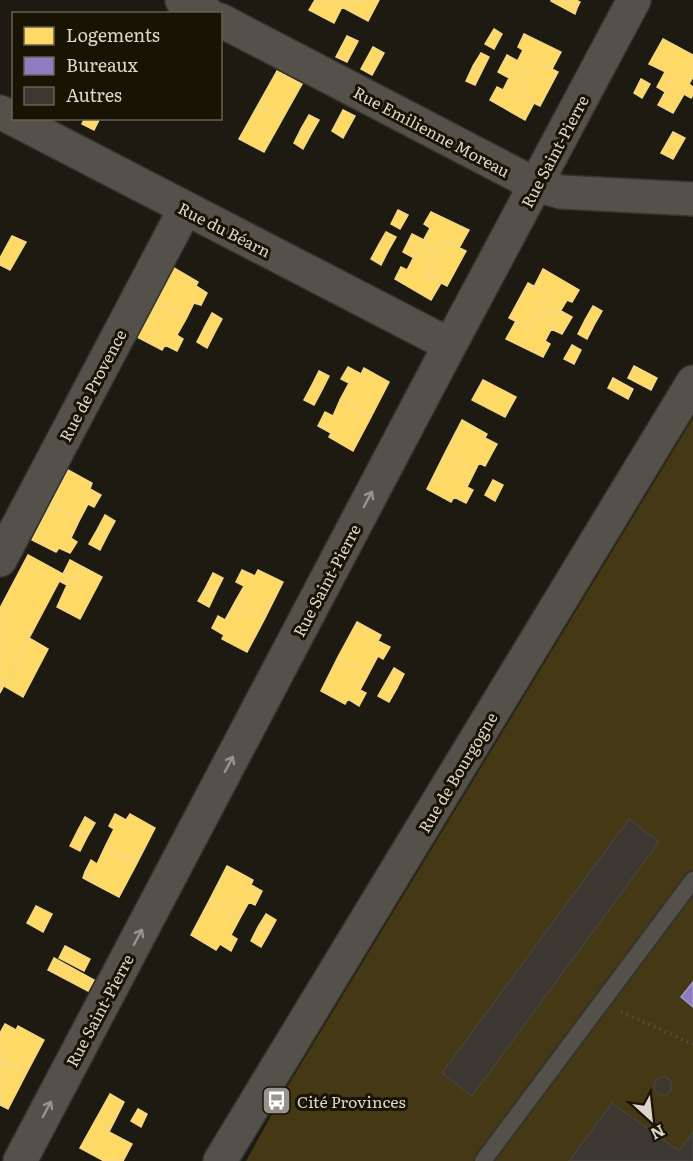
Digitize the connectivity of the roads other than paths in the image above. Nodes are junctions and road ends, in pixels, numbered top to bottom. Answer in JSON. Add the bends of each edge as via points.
{"nodes":[{"id":1,"x":182,"y":0,"type":"edge"},
{"id":2,"x":634,"y":0,"type":"edge"},
{"id":3,"x":204,"y":12,"type":"edge"},
{"id":4,"x":222,"y":21,"type":"edge"},
{"id":5,"x":15,"y":120,"type":"edge"},
{"id":6,"x":536,"y":185,"type":"junction"},
{"id":7,"x":693,"y":199,"type":"edge"},
{"id":8,"x":185,"y":209,"type":"junction"},
{"id":9,"x":450,"y":345,"type":"junction"},
{"id":10,"x":693,"y":382,"type":"edge"},
{"id":11,"x":0,"y":560,"type":"edge"},
{"id":12,"x":693,"y":880,"type":"edge"},
{"id":13,"x":20,"y":1161,"type":"edge"},
{"id":14,"x":220,"y":1161,"type":"edge"},
{"id":15,"x":483,"y":1161,"type":"edge"}],
"edges":[{"from":1,"to":3,"type":"street"},
{"from":2,"to":6,"type":"street","name":"Rue Saint-Pierre"},
{"from":4,"to":6,"type":"street","name":"Rue Emilienne Moreau"},
{"from":5,"to":8,"type":"street","name":"Rue du Béarn"},
{"from":6,"to":7,"type":"street","name":"Rue Emilienne Moreau","via":[[561,192]]},
{"from":6,"to":9,"type":"street","name":"Rue Saint-Pierre"},
{"from":8,"to":9,"type":"street","name":"Rue du Béarn"},
{"from":8,"to":11,"type":"street","name":"Rue de Provence"},
{"from":13,"to":9,"type":"street","name":"Rue Saint-Pierre","one_way":true},
{"from":10,"to":14,"type":"street","name":"Rue de Bourgogne"},
{"from":12,"to":15,"type":"lane"}]}
